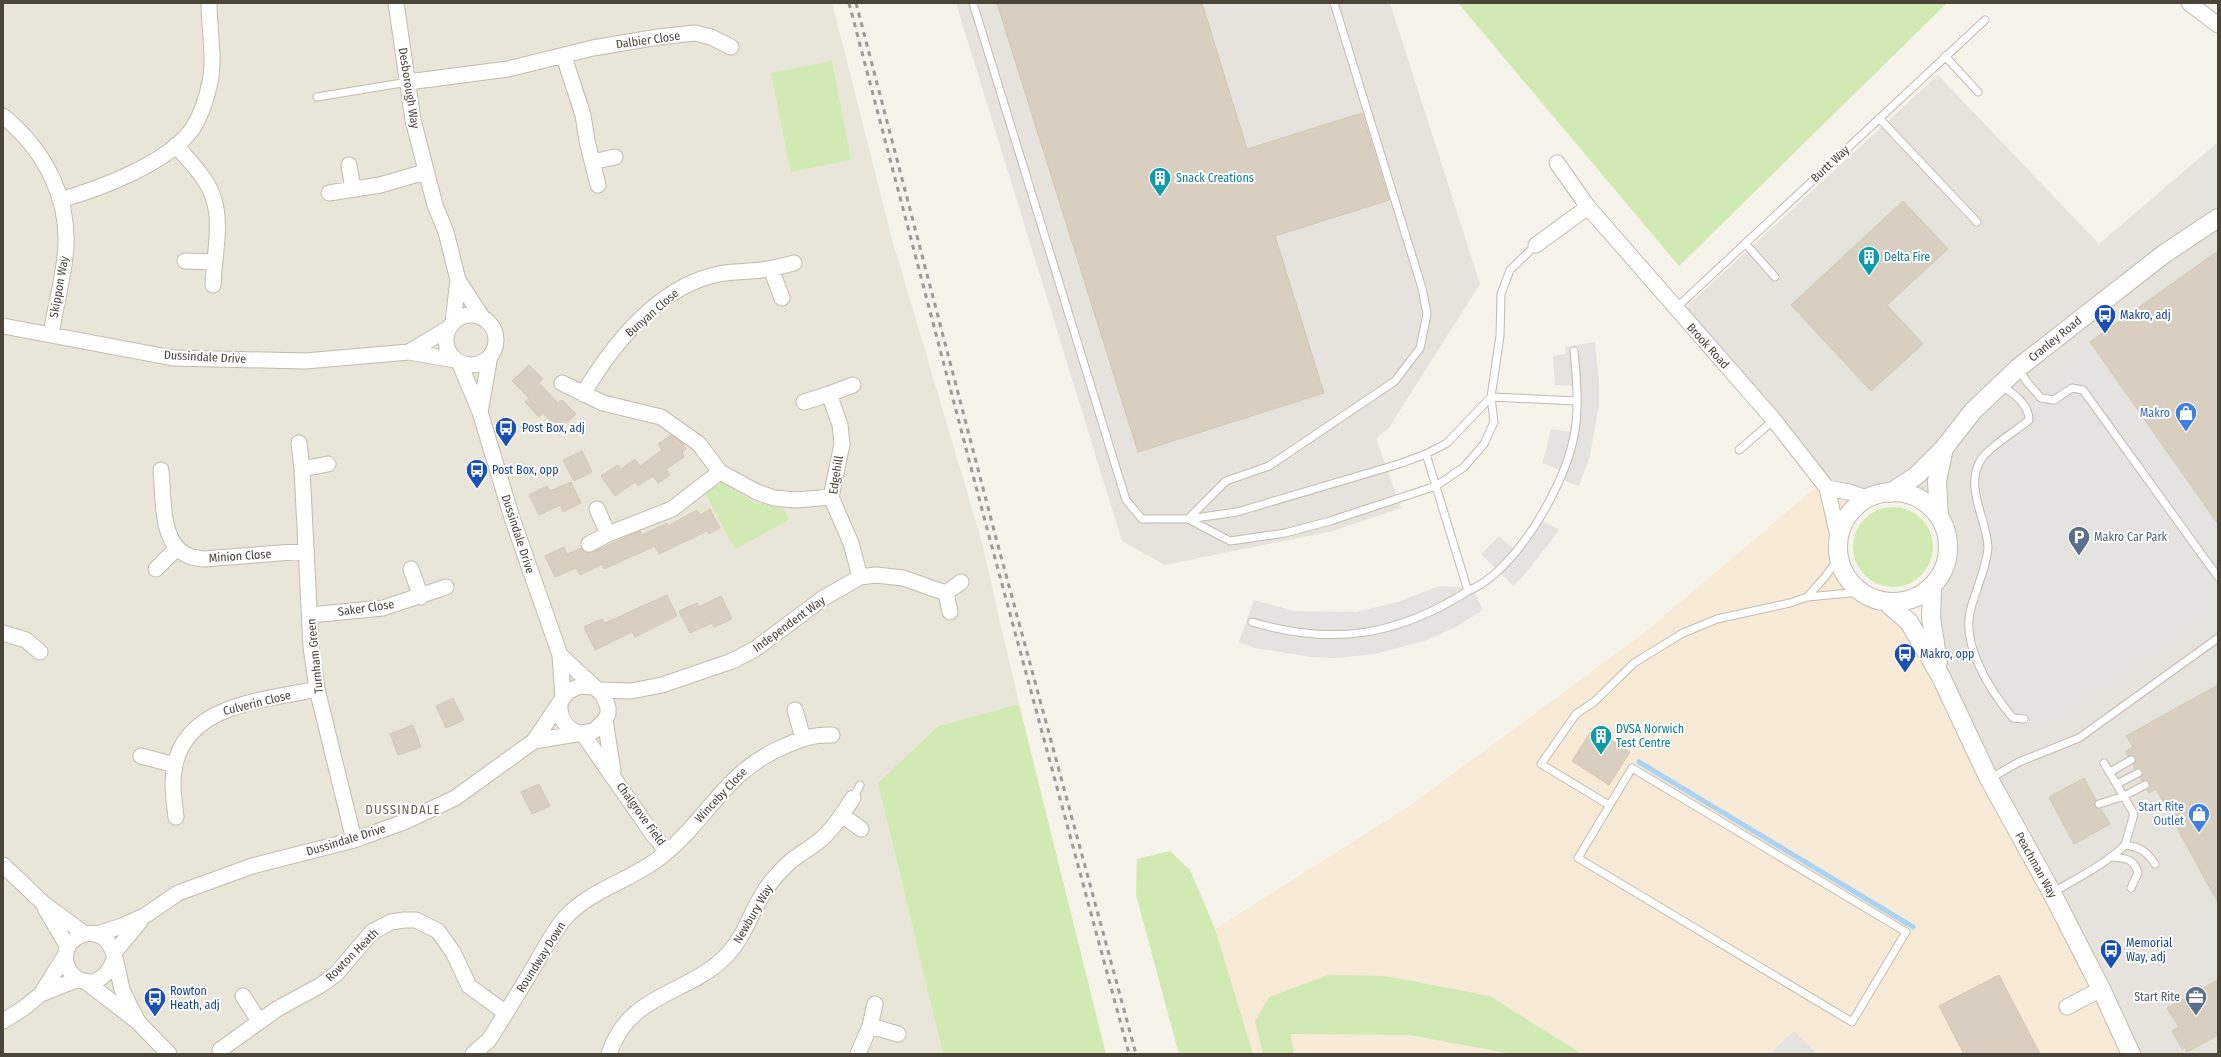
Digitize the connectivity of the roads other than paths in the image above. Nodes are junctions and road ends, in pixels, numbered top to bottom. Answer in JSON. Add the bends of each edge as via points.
{"nodes":[{"id":1,"x":209,"y":3,"type":"edge"},
{"id":2,"x":396,"y":3,"type":"edge"},
{"id":3,"x":973,"y":3,"type":"edge"},
{"id":4,"x":1334,"y":3,"type":"edge"},
{"id":5,"x":2189,"y":3,"type":"edge"},
{"id":6,"x":1985,"y":20,"type":"dead end"},
{"id":7,"x":2218,"y":25,"type":"edge"},
{"id":8,"x":731,"y":47,"type":"dead end"},
{"id":9,"x":1945,"y":56,"type":"junction"},
{"id":10,"x":564,"y":57,"type":"junction"},
{"id":11,"x":408,"y":82,"type":"junction"},
{"id":12,"x":1978,"y":92,"type":"dead end"},
{"id":13,"x":318,"y":97,"type":"dead end"},
{"id":14,"x":3,"y":116,"type":"edge"},
{"id":15,"x":1879,"y":118,"type":"junction"},
{"id":16,"x":176,"y":145,"type":"junction"},
{"id":17,"x":615,"y":156,"type":"dead end"},
{"id":18,"x":592,"y":162,"type":"junction"},
{"id":19,"x":1557,"y":163,"type":"dead end"},
{"id":20,"x":350,"y":164,"type":"dead end"},
{"id":21,"x":425,"y":172,"type":"junction"},
{"id":22,"x":598,"y":185,"type":"dead end"},
{"id":23,"x":353,"y":189,"type":"junction"},
{"id":24,"x":329,"y":193,"type":"dead end"},
{"id":25,"x":60,"y":200,"type":"junction"},
{"id":26,"x":1588,"y":207,"type":"junction"},
{"id":27,"x":2218,"y":218,"type":"edge"},
{"id":28,"x":1977,"y":222,"type":"dead end"},
{"id":29,"x":1745,"y":243,"type":"junction"},
{"id":30,"x":1536,"y":245,"type":"joint"},
{"id":31,"x":185,"y":261,"type":"dead end"},
{"id":32,"x":214,"y":262,"type":"junction"},
{"id":33,"x":794,"y":263,"type":"dead end"},
{"id":34,"x":771,"y":269,"type":"junction"},
{"id":35,"x":1775,"y":276,"type":"dead end"},
{"id":36,"x":458,"y":280,"type":"junction"},
{"id":37,"x":213,"y":285,"type":"dead end"},
{"id":38,"x":782,"y":298,"type":"dead end"},
{"id":39,"x":1675,"y":309,"type":"junction"},
{"id":40,"x":482,"y":317,"type":"junction"},
{"id":41,"x":451,"y":325,"type":"junction"},
{"id":42,"x":3,"y":326,"type":"edge"},
{"id":43,"x":51,"y":335,"type":"junction"},
{"id":44,"x":1574,"y":351,"type":"dead end"},
{"id":45,"x":409,"y":352,"type":"junction"},
{"id":46,"x":490,"y":356,"type":"junction"},
{"id":47,"x":457,"y":361,"type":"junction"},
{"id":48,"x":2018,"y":368,"type":"junction"},
{"id":49,"x":562,"y":383,"type":"dead end"},
{"id":50,"x":2000,"y":384,"type":"junction"},
{"id":51,"x":853,"y":385,"type":"dead end"},
{"id":52,"x":583,"y":394,"type":"junction"},
{"id":53,"x":829,"y":394,"type":"junction"},
{"id":54,"x":1491,"y":397,"type":"junction"},
{"id":55,"x":1577,"y":401,"type":"junction"},
{"id":56,"x":804,"y":402,"type":"dead end"},
{"id":57,"x":480,"y":412,"type":"junction"},
{"id":58,"x":1774,"y":420,"type":"junction"},
{"id":59,"x":299,"y":443,"type":"dead end"},
{"id":60,"x":1944,"y":448,"type":"junction"},
{"id":61,"x":1739,"y":450,"type":"dead end"},
{"id":62,"x":1426,"y":454,"type":"junction"},
{"id":63,"x":328,"y":464,"type":"dead end"},
{"id":64,"x":302,"y":469,"type":"junction"},
{"id":65,"x":161,"y":470,"type":"dead end"},
{"id":66,"x":720,"y":472,"type":"junction"},
{"id":67,"x":1436,"y":486,"type":"junction"},
{"id":68,"x":1826,"y":488,"type":"junction"},
{"id":69,"x":1890,"y":493,"type":"junction"},
{"id":70,"x":831,"y":497,"type":"junction"},
{"id":71,"x":1867,"y":498,"type":"junction"},
{"id":72,"x":597,"y":508,"type":"dead end"},
{"id":73,"x":1939,"y":517,"type":"junction"},
{"id":74,"x":1188,"y":519,"type":"junction"},
{"id":75,"x":608,"y":534,"type":"junction"},
{"id":76,"x":1838,"y":536,"type":"junction"},
{"id":77,"x":589,"y":544,"type":"dead end"},
{"id":78,"x":177,"y":548,"type":"junction"},
{"id":79,"x":306,"y":551,"type":"junction"},
{"id":80,"x":1839,"y":558,"type":"junction"},
{"id":81,"x":156,"y":569,"type":"dead end"},
{"id":82,"x":411,"y":569,"type":"dead end"},
{"id":83,"x":860,"y":577,"type":"junction"},
{"id":84,"x":2218,"y":577,"type":"edge"},
{"id":85,"x":961,"y":582,"type":"dead end"},
{"id":86,"x":446,"y":587,"type":"dead end"},
{"id":87,"x":1932,"y":588,"type":"junction"},
{"id":88,"x":1468,"y":591,"type":"junction"},
{"id":89,"x":1861,"y":592,"type":"junction"},
{"id":90,"x":946,"y":593,"type":"junction"},
{"id":91,"x":421,"y":597,"type":"junction"},
{"id":92,"x":1807,"y":597,"type":"junction"},
{"id":93,"x":1886,"y":602,"type":"junction"},
{"id":94,"x":950,"y":612,"type":"dead end"},
{"id":95,"x":310,"y":615,"type":"junction"},
{"id":96,"x":1252,"y":622,"type":"dead end"},
{"id":97,"x":3,"y":633,"type":"edge"},
{"id":98,"x":2218,"y":638,"type":"edge"},
{"id":99,"x":40,"y":652,"type":"dead end"},
{"id":100,"x":560,"y":655,"type":"junction"},
{"id":101,"x":1941,"y":677,"type":"junction"},
{"id":102,"x":317,"y":689,"type":"junction"},
{"id":103,"x":596,"y":689,"type":"junction"},
{"id":104,"x":631,"y":691,"type":"junction"},
{"id":105,"x":562,"y":700,"type":"junction"},
{"id":106,"x":794,"y":710,"type":"dead end"},
{"id":107,"x":606,"y":717,"type":"junction"},
{"id":108,"x":2024,"y":719,"type":"dead end"},
{"id":109,"x":581,"y":733,"type":"junction"},
{"id":110,"x":832,"y":735,"type":"dead end"},
{"id":111,"x":803,"y":738,"type":"junction"},
{"id":112,"x":534,"y":741,"type":"junction"},
{"id":113,"x":141,"y":756,"type":"dead end"},
{"id":114,"x":2131,"y":760,"type":"dead end"},
{"id":115,"x":2104,"y":763,"type":"dead end"},
{"id":116,"x":175,"y":765,"type":"junction"},
{"id":117,"x":2110,"y":772,"type":"junction"},
{"id":118,"x":2138,"y":773,"type":"dead end"},
{"id":119,"x":614,"y":777,"type":"junction"},
{"id":120,"x":1988,"y":779,"type":"junction"},
{"id":121,"x":2117,"y":784,"type":"junction"},
{"id":122,"x":860,"y":785,"type":"dead end"},
{"id":123,"x":2145,"y":785,"type":"dead end"},
{"id":124,"x":2124,"y":796,"type":"junction"},
{"id":125,"x":853,"y":798,"type":"joint"},
{"id":126,"x":2099,"y":804,"type":"dead end"},
{"id":127,"x":1609,"y":805,"type":"junction"},
{"id":128,"x":842,"y":815,"type":"junction"},
{"id":129,"x":176,"y":817,"type":"dead end"},
{"id":130,"x":861,"y":829,"type":"dead end"},
{"id":131,"x":354,"y":840,"type":"junction"},
{"id":132,"x":2125,"y":846,"type":"junction"},
{"id":133,"x":667,"y":851,"type":"junction"},
{"id":134,"x":2113,"y":857,"type":"junction"},
{"id":135,"x":2155,"y":864,"type":"dead end"},
{"id":136,"x":3,"y":865,"type":"edge"},
{"id":137,"x":2131,"y":888,"type":"dead end"},
{"id":138,"x":2052,"y":893,"type":"junction"},
{"id":139,"x":43,"y":903,"type":"junction"},
{"id":140,"x":146,"y":915,"type":"junction"},
{"id":141,"x":91,"y":934,"type":"junction"},
{"id":142,"x":67,"y":951,"type":"junction"},
{"id":143,"x":114,"y":957,"type":"junction"},
{"id":144,"x":81,"y":980,"type":"junction"},
{"id":145,"x":2102,"y":990,"type":"junction"},
{"id":146,"x":41,"y":994,"type":"junction"},
{"id":147,"x":243,"y":996,"type":"dead end"},
{"id":148,"x":875,"y":1004,"type":"dead end"},
{"id":149,"x":2067,"y":1008,"type":"dead end"},
{"id":150,"x":506,"y":1013,"type":"junction"},
{"id":151,"x":3,"y":1021,"type":"edge"},
{"id":152,"x":259,"y":1021,"type":"junction"},
{"id":153,"x":138,"y":1022,"type":"junction"},
{"id":154,"x":870,"y":1026,"type":"junction"},
{"id":155,"x":898,"y":1034,"type":"dead end"},
{"id":156,"x":220,"y":1050,"type":"dead end"},
{"id":157,"x":169,"y":1054,"type":"edge"},
{"id":158,"x":473,"y":1054,"type":"edge"},
{"id":159,"x":609,"y":1054,"type":"edge"},
{"id":160,"x":858,"y":1054,"type":"edge"},
{"id":161,"x":2131,"y":1054,"type":"edge"}],
"edges":[{"from":1,"to":16,"type":"street","via":[[210,81],[203,106],[192,128]]},
{"from":2,"to":11,"type":"street","name":"Desborough Way"},
{"from":3,"to":74,"type":"lane","via":[[1126,500],[1142,518]]},
{"from":4,"to":74,"type":"lane","via":[[1422,288],[1427,314],[1420,348],[1395,381],[1269,466],[1226,481]]},
{"from":5,"to":7,"type":"street"},
{"from":6,"to":9,"type":"lane","name":"Burtt Way"},
{"from":8,"to":10,"type":"street","name":"Dalbier Close","via":[[712,37],[695,33],[600,47]]},
{"from":9,"to":12,"type":"lane"},
{"from":9,"to":15,"type":"lane","name":"Burtt Way"},
{"from":10,"to":11,"type":"street","name":"Dalbier Close","via":[[508,69]]},
{"from":10,"to":18,"type":"street","via":[[583,115]]},
{"from":11,"to":13,"type":"lane"},
{"from":11,"to":21,"type":"street","name":"Desborough Way","via":[[412,120]]},
{"from":14,"to":25,"type":"street","name":"Skippon Way","via":[[19,129],[46,162]]},
{"from":15,"to":28,"type":"lane"},
{"from":15,"to":29,"type":"lane","name":"Burtt Way"},
{"from":16,"to":25,"type":"street","via":[[114,182]]},
{"from":16,"to":32,"type":"street","via":[[212,193],[218,213]]},
{"from":17,"to":18,"type":"street"},
{"from":18,"to":22,"type":"street"},
{"from":19,"to":26,"type":"street","name":"Brook Road"},
{"from":20,"to":23,"type":"street"},
{"from":21,"to":23,"type":"street","via":[[380,185]]},
{"from":21,"to":36,"type":"street","name":"Desborough Way","via":[[446,232]]},
{"from":23,"to":24,"type":"street"},
{"from":25,"to":43,"type":"street","name":"Skippon Way","via":[[65,220],[65,256]]},
{"from":26,"to":30,"type":"street"},
{"from":26,"to":39,"type":"street","name":"Brook Road"},
{"from":27,"to":48,"type":"street","name":"Cranley Road","via":[[2164,254]]},
{"from":29,"to":35,"type":"lane"},
{"from":29,"to":39,"type":"lane","name":"Burtt Way"},
{"from":30,"to":54,"type":"lane","via":[[1510,270],[1501,294],[1500,336]]},
{"from":31,"to":32,"type":"street"},
{"from":32,"to":37,"type":"street"},
{"from":33,"to":34,"type":"street","name":"Bunyan Close"},
{"from":34,"to":38,"type":"street"},
{"from":34,"to":52,"type":"street","name":"Bunyan Close","via":[[718,274],[677,291],[636,324],[615,348]]},
{"from":36,"to":40,"type":"street","name":"Desborough Way"},
{"from":36,"to":41,"type":"street","name":"Desborough Way"},
{"from":39,"to":58,"type":"street","name":"Brook Road"},
{"from":40,"to":41,"type":"street","name":"Dussindale Drive","via":[[467,315]]},
{"from":40,"to":46,"type":"street","name":"Dussindale Drive","via":[[490,323],[496,334],[496,346]]},
{"from":41,"to":45,"type":"street","name":"Dussindale Drive"},
{"from":41,"to":47,"type":"street","name":"Dussindale Drive","via":[[446,342]]},
{"from":42,"to":43,"type":"street","name":"Dussindale Drive"},
{"from":43,"to":45,"type":"street","name":"Dussindale Drive","via":[[173,358],[305,361]]},
{"from":44,"to":55,"type":"lane"},
{"from":45,"to":47,"type":"street","name":"Dussindale Drive"},
{"from":46,"to":47,"type":"street","name":"Dussindale Drive","via":[[474,365]]},
{"from":46,"to":57,"type":"street","name":"Dussindale Drive"},
{"from":47,"to":57,"type":"street","name":"Dussindale Drive"},
{"from":48,"to":50,"type":"street","name":"Cranley Road"},
{"from":48,"to":84,"type":"lane","via":[[2042,398],[2054,400],[2072,388],[2083,390]]},
{"from":49,"to":52,"type":"street"},
{"from":50,"to":60,"type":"street","name":"Cranley Road","via":[[1973,411]]},
{"from":50,"to":108,"type":"lane","via":[[2022,402],[2029,412],[2029,420],[1982,459],[1977,473],[1976,503],[1988,548],[1970,610],[1970,634],[1975,655],[1993,692],[2013,718]]},
{"from":51,"to":53,"type":"street"},
{"from":52,"to":66,"type":"street","via":[[603,403],[661,417],[699,444]]},
{"from":53,"to":56,"type":"street"},
{"from":53,"to":70,"type":"street","name":"Edgehill","via":[[840,425],[842,444]]},
{"from":54,"to":55,"type":"lane"},
{"from":54,"to":62,"type":"lane","via":[[1448,444]]},
{"from":54,"to":67,"type":"lane","via":[[1494,422],[1484,444],[1464,467]]},
{"from":55,"to":88,"type":"lane","via":[[1573,444],[1557,485],[1539,519],[1516,551],[1497,570]]},
{"from":57,"to":100,"type":"street","name":"Dussindale Drive","via":[[512,518]]},
{"from":58,"to":61,"type":"lane"},
{"from":58,"to":68,"type":"street","name":"Brook Road"},
{"from":59,"to":64,"type":"street","name":"Turnham Green"},
{"from":60,"to":69,"type":"street","name":"Cranley Road","via":[[1916,476]]},
{"from":60,"to":73,"type":"street","name":"Cranley Road","via":[[1937,481]]},
{"from":62,"to":67,"type":"lane"},
{"from":62,"to":74,"type":"lane","via":[[1237,512]]},
{"from":63,"to":64,"type":"street"},
{"from":64,"to":79,"type":"street","name":"Turnham Green"},
{"from":65,"to":78,"type":"street","via":[[166,523]]},
{"from":66,"to":70,"type":"street","via":[[744,486],[774,498],[796,500]]},
{"from":66,"to":75,"type":"street","via":[[672,508]]},
{"from":67,"to":74,"type":"lane","via":[[1284,533],[1230,541]]},
{"from":67,"to":88,"type":"lane"},
{"from":68,"to":71,"type":"street"},
{"from":68,"to":76,"type":"street","name":"Brook Road"},
{"from":69,"to":71,"type":"street","name":"Peachman Way"},
{"from":69,"to":73,"type":"street","name":"Peachman Way","via":[[1910,495],[1928,505]]},
{"from":70,"to":83,"type":"street","name":"Edgehill","via":[[853,550]]},
{"from":71,"to":76,"type":"street","name":"Peachman Way","via":[[1849,514]]},
{"from":72,"to":75,"type":"street"},
{"from":73,"to":87,"type":"street","name":"Peachman Way","via":[[1946,535],[1947,552],[1943,568]]},
{"from":75,"to":77,"type":"street"},
{"from":76,"to":80,"type":"street","name":"Peachman Way"},
{"from":78,"to":79,"type":"street","name":"Minion Close","via":[[189,556],[204,559]]},
{"from":78,"to":81,"type":"street"},
{"from":79,"to":95,"type":"street","name":"Turnham Green"},
{"from":80,"to":89,"type":"street","name":"Peachman Way","via":[[1848,577]]},
{"from":80,"to":92,"type":"lane"},
{"from":82,"to":91,"type":"street"},
{"from":83,"to":90,"type":"street","name":"Independent Way","via":[[876,575],[903,578]]},
{"from":83,"to":104,"type":"street","name":"Independent Way","via":[[822,599],[747,654],[662,685]]},
{"from":85,"to":90,"type":"street"},
{"from":86,"to":91,"type":"street","name":"Saker Close"},
{"from":87,"to":93,"type":"street","via":[[1911,598]]},
{"from":87,"to":101,"type":"street","name":"Peachman Way","via":[[1934,641]]},
{"from":88,"to":96,"type":"lane","via":[[1419,618],[1389,628],[1349,635],[1282,631]]},
{"from":89,"to":92,"type":"lane"},
{"from":89,"to":93,"type":"street","name":"Peachman Way"},
{"from":90,"to":94,"type":"street"},
{"from":91,"to":95,"type":"street","name":"Saker Close","via":[[383,608]]},
{"from":92,"to":127,"type":"lane","via":[[1717,619],[1683,633],[1634,663],[1594,702],[1576,714],[1542,764]]},
{"from":93,"to":101,"type":"street","name":"Peachman Way","via":[[1909,622]]},
{"from":95,"to":102,"type":"street","name":"Turnham Green","via":[[311,647]]},
{"from":97,"to":99,"type":"street","via":[[26,640]]},
{"from":98,"to":120,"type":"lane","via":[[2079,738],[2019,762]]},
{"from":100,"to":103,"type":"street","name":"Dussindale Drive"},
{"from":100,"to":105,"type":"street","name":"Dussindale Drive"},
{"from":101,"to":120,"type":"street","name":"Peachman Way"},
{"from":102,"to":116,"type":"street","name":"Culverin Close","via":[[226,708],[212,715],[198,725],[178,753]]},
{"from":102,"to":131,"type":"street","name":"Turnham Green"},
{"from":103,"to":104,"type":"street","name":"Independent Way"},
{"from":103,"to":105,"type":"street","name":"Dussindale Drive","via":[[587,685],[573,688]]},
{"from":103,"to":107,"type":"street","name":"Dussindale Drive","via":[[606,700]]},
{"from":104,"to":107,"type":"street"},
{"from":105,"to":109,"type":"street","name":"Dussindale Drive","via":[[560,709],[563,722],[572,730]]},
{"from":105,"to":112,"type":"street","name":"Dussindale Drive"},
{"from":106,"to":111,"type":"street"},
{"from":107,"to":109,"type":"street","name":"Dussindale Drive","via":[[594,731]]},
{"from":107,"to":119,"type":"street","name":"Chalgrove Field"},
{"from":109,"to":112,"type":"street","name":"Dussindale Drive"},
{"from":109,"to":119,"type":"street","name":"Chalgrove Field"},
{"from":110,"to":111,"type":"street","name":"Winceby Close"},
{"from":111,"to":133,"type":"street","name":"Winceby Close","via":[[754,761],[734,778],[682,838]]},
{"from":112,"to":131,"type":"street","name":"Dussindale Drive","via":[[455,798],[404,822]]},
{"from":113,"to":116,"type":"street"},
{"from":114,"to":117,"type":"lane"},
{"from":115,"to":117,"type":"lane"},
{"from":116,"to":129,"type":"street","name":"Culverin Close","via":[[173,779]]},
{"from":117,"to":121,"type":"lane"},
{"from":118,"to":121,"type":"lane"},
{"from":119,"to":133,"type":"street","name":"Chalgrove Field"},
{"from":120,"to":138,"type":"street","name":"Peachman Way"},
{"from":121,"to":124,"type":"lane"},
{"from":122,"to":125,"type":"lane"},
{"from":123,"to":124,"type":"lane"},
{"from":124,"to":126,"type":"lane"},
{"from":124,"to":132,"type":"lane","via":[[2134,814]]},
{"from":125,"to":128,"type":"street","name":"Newbury Way"},
{"from":127,"to":127,"type":"lane","via":[[1632,768],[1906,932],[1852,1022],[1578,858]]},
{"from":128,"to":130,"type":"street"},
{"from":128,"to":159,"type":"street","name":"Newbury Way","via":[[819,842],[780,870],[766,888],[743,936],[727,955],[711,968],[643,1007],[625,1022]]},
{"from":131,"to":140,"type":"street","name":"Dussindale Drive","via":[[252,866],[178,893]]},
{"from":132,"to":134,"type":"lane"},
{"from":132,"to":135,"type":"lane","via":[[2137,846],[2148,853]]},
{"from":133,"to":150,"type":"street","name":"Roundway Down","via":[[565,918]]},
{"from":134,"to":137,"type":"lane","via":[[2132,860],[2136,864],[2138,872]]},
{"from":134,"to":138,"type":"lane"},
{"from":136,"to":139,"type":"street"},
{"from":138,"to":145,"type":"street","name":"Peachman Way"},
{"from":139,"to":141,"type":"street"},
{"from":139,"to":142,"type":"street"},
{"from":140,"to":141,"type":"street","name":"Dussindale Drive","via":[[122,926]]},
{"from":140,"to":143,"type":"street","name":"Dussindale Drive"},
{"from":141,"to":142,"type":"street","name":"Dussindale Drive","via":[[80,935]]},
{"from":141,"to":143,"type":"street","via":[[107,940]]},
{"from":142,"to":144,"type":"street","via":[[67,965]]},
{"from":142,"to":146,"type":"street","name":"Dussindale Drive"},
{"from":143,"to":144,"type":"street","name":"Dussindale Drive","via":[[109,973],[103,978],[91,982]]},
{"from":143,"to":153,"type":"street","via":[[123,991]]},
{"from":144,"to":146,"type":"street","name":"Dussindale Drive"},
{"from":144,"to":153,"type":"street"},
{"from":145,"to":149,"type":"street"},
{"from":145,"to":161,"type":"street","name":"Peachman Way"},
{"from":146,"to":151,"type":"street"},
{"from":147,"to":152,"type":"street"},
{"from":148,"to":154,"type":"street"},
{"from":150,"to":152,"type":"street","name":"Rowton Heath","via":[[470,986],[453,952],[438,931],[416,920],[404,920],[391,922],[372,932],[336,974]]},
{"from":150,"to":158,"type":"street","name":"Roundway Down","via":[[489,1040]]},
{"from":152,"to":156,"type":"street","name":"Rowton Heath"},
{"from":153,"to":157,"type":"street"},
{"from":154,"to":155,"type":"street"},
{"from":154,"to":160,"type":"street"}]}
